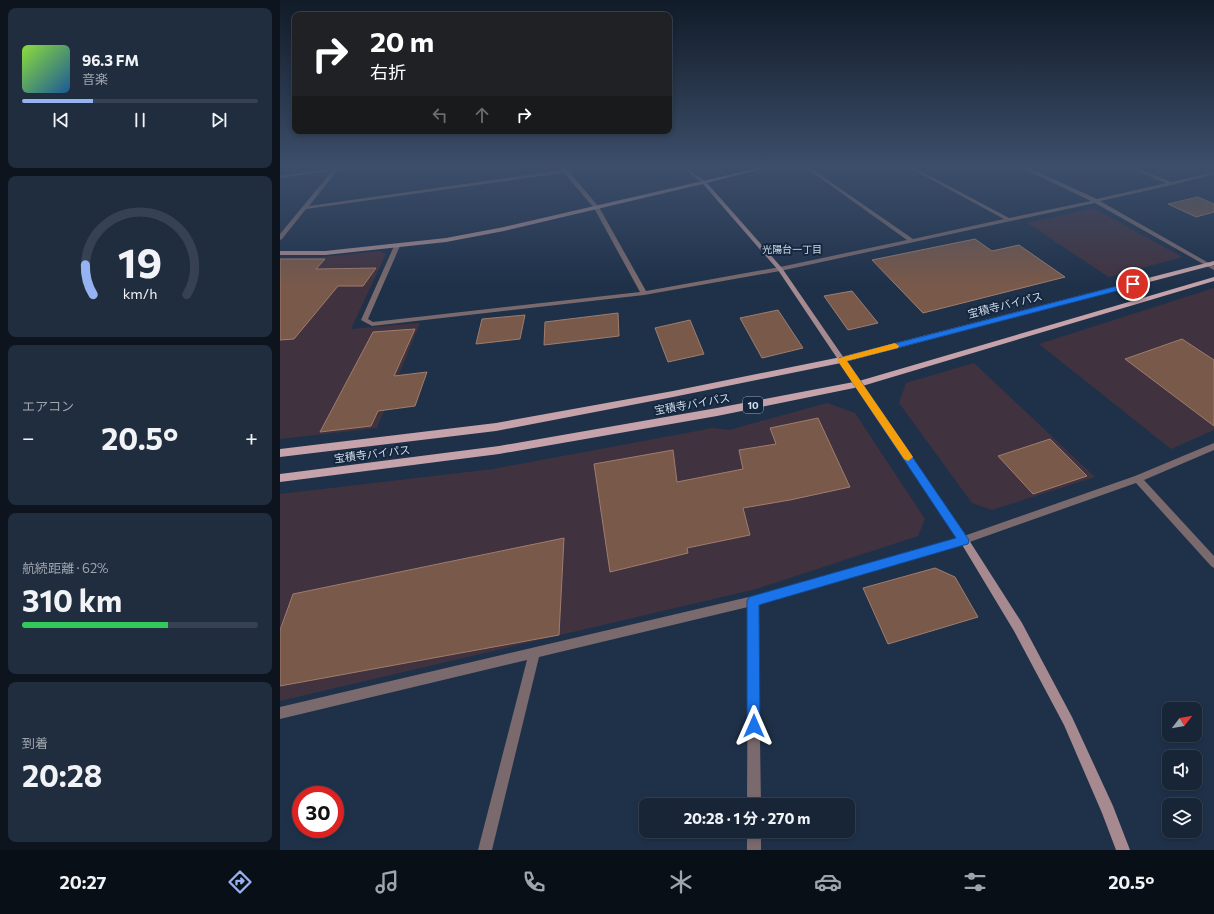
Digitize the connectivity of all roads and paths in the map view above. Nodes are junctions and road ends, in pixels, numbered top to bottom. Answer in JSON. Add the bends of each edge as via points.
{"nodes":[{"id":1,"x":314,"y":207,"type":"edge"},
{"id":2,"x":596,"y":207,"type":"joint"},
{"id":3,"x":726,"y":207,"type":"edge"},
{"id":4,"x":863,"y":207,"type":"edge"},
{"id":5,"x":984,"y":207,"type":"edge"},
{"id":6,"x":1073,"y":207,"type":"edge"},
{"id":7,"x":1105,"y":207,"type":"edge"},
{"id":8,"x":305,"y":208,"type":"joint"},
{"id":9,"x":1009,"y":220,"type":"junction"},
{"id":10,"x":280,"y":238,"type":"edge"},
{"id":11,"x":912,"y":241,"type":"junction"},
{"id":12,"x":397,"y":246,"type":"junction"},
{"id":13,"x":280,"y":253,"type":"edge"},
{"id":14,"x":1212,"y":265,"type":"edge"},
{"id":15,"x":780,"y":269,"type":"junction"},
{"id":16,"x":1214,"y":279,"type":"edge"},
{"id":17,"x":644,"y":293,"type":"junction"},
{"id":18,"x":841,"y":360,"type":"junction"},
{"id":19,"x":859,"y":384,"type":"junction"},
{"id":20,"x":1214,"y":446,"type":"edge"},
{"id":21,"x":280,"y":453,"type":"edge"},
{"id":22,"x":280,"y":478,"type":"edge"},
{"id":23,"x":1138,"y":479,"type":"junction"},
{"id":24,"x":964,"y":540,"type":"junction"},
{"id":25,"x":1214,"y":563,"type":"edge"},
{"id":26,"x":753,"y":601,"type":"junction"},
{"id":27,"x":534,"y":653,"type":"junction"},
{"id":28,"x":281,"y":715,"type":"edge"},
{"id":29,"x":754,"y":798,"type":"edge"},
{"id":30,"x":754,"y":838,"type":"edge"},
{"id":31,"x":485,"y":850,"type":"edge"},
{"id":32,"x":754,"y":850,"type":"edge"},
{"id":33,"x":1123,"y":850,"type":"edge"}],
"edges":[{"from":1,"to":8,"type":"street"},
{"from":2,"to":12,"type":"street","via":[[504,229]]},
{"from":2,"to":17,"type":"street"},
{"from":3,"to":15,"type":"street"},
{"from":4,"to":11,"type":"street"},
{"from":5,"to":9,"type":"street"},
{"from":6,"to":9,"type":"street"},
{"from":7,"to":14,"type":"street"},
{"from":8,"to":10,"type":"street"},
{"from":9,"to":11,"type":"street"},
{"from":11,"to":15,"type":"street"},
{"from":12,"to":13,"type":"street","via":[[325,253]]},
{"from":12,"to":17,"type":"street","via":[[364,320],[372,324]]},
{"from":14,"to":18,"type":"main road","name":"宝積寺バイパス"},
{"from":15,"to":17,"type":"street"},
{"from":15,"to":18,"type":"street"},
{"from":16,"to":19,"type":"main road","name":"宝積寺バイパス","number":"10"},
{"from":18,"to":19,"type":"street"},
{"from":18,"to":21,"type":"main road","name":"宝積寺バイパス","via":[[496,427]]},
{"from":19,"to":22,"type":"main road","name":"宝積寺バイパス","number":"10","via":[[499,450]]},
{"from":19,"to":24,"type":"street"},
{"from":20,"to":23,"type":"street"},
{"from":23,"to":24,"type":"street"},
{"from":23,"to":25,"type":"street"},
{"from":24,"to":26,"type":"street"},
{"from":24,"to":33,"type":"street","via":[[1018,628],[1068,720]]},
{"from":26,"to":27,"type":"street"},
{"from":26,"to":29,"type":"street"},
{"from":27,"to":28,"type":"street"},
{"from":27,"to":31,"type":"street"},
{"from":30,"to":32,"type":"street"}]}
